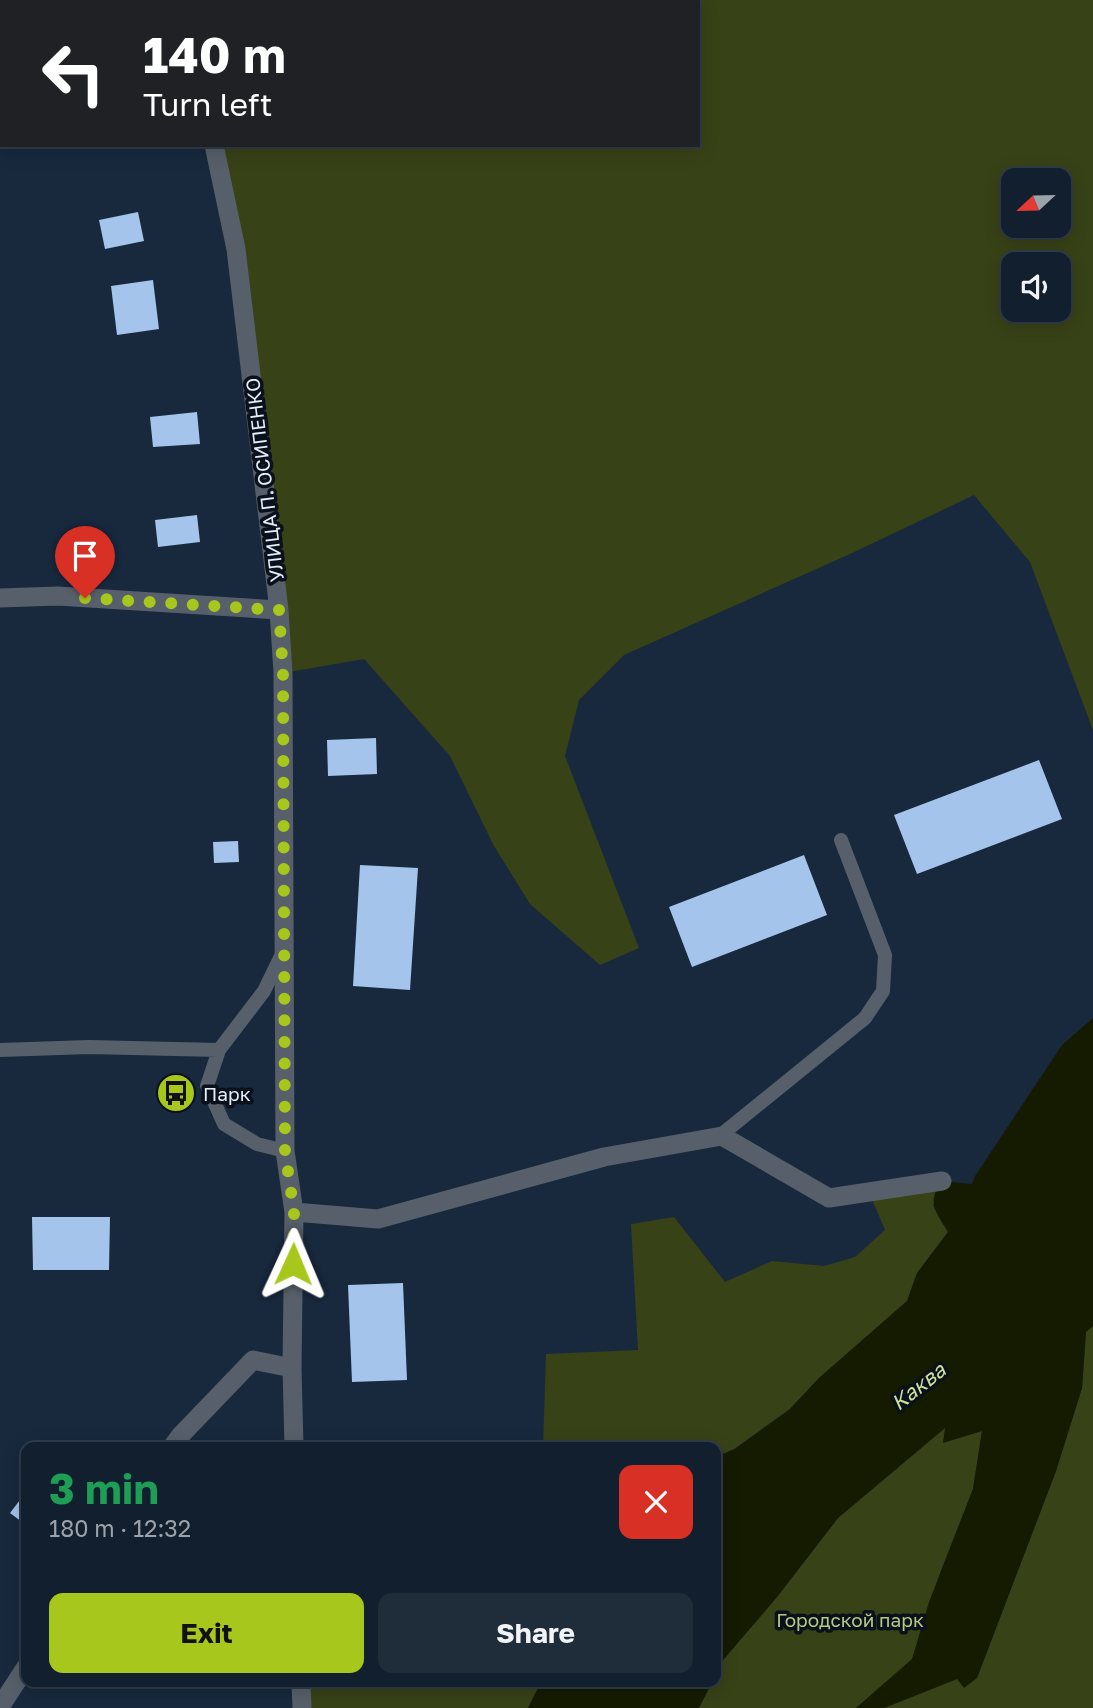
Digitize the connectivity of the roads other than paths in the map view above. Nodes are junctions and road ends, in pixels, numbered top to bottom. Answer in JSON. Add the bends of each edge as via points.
{"nodes":[{"id":1,"x":214,"y":147,"type":"edge"},
{"id":2,"x":0,"y":598,"type":"edge"},
{"id":3,"x":279,"y":610,"type":"junction"},
{"id":4,"x":841,"y":840,"type":"dead end"},
{"id":5,"x":285,"y":948,"type":"junction"},
{"id":6,"x":0,"y":1050,"type":"edge"},
{"id":7,"x":219,"y":1050,"type":"junction"},
{"id":8,"x":689,"y":1140,"type":"junction"},
{"id":9,"x":285,"y":1151,"type":"junction"},
{"id":10,"x":942,"y":1181,"type":"dead end"},
{"id":11,"x":294,"y":1212,"type":"junction"},
{"id":12,"x":292,"y":1368,"type":"junction"},
{"id":13,"x":176,"y":1442,"type":"edge"},
{"id":14,"x":294,"y":1442,"type":"edge"},
{"id":15,"x":21,"y":1675,"type":"edge"},
{"id":16,"x":301,"y":1687,"type":"edge"},
{"id":17,"x":0,"y":1707,"type":"edge"},
{"id":18,"x":302,"y":1708,"type":"edge"}],
"edges":[{"from":1,"to":3,"type":"street","name":"УЛИЦА П. ОСИПЕНКО","via":[[236,249]]},
{"from":2,"to":3,"type":"street","via":[[58,596]]},
{"from":3,"to":5,"type":"street","name":"УЛИЦА П. ОСИПЕНКО"},
{"from":4,"to":8,"type":"lane","via":[[885,956],[883,991],[864,1018],[721,1135]]},
{"from":5,"to":7,"type":"lane","via":[[264,991]]},
{"from":5,"to":9,"type":"street","name":"УЛИЦА П. ОСИПЕНКО"},
{"from":6,"to":7,"type":"lane"},
{"from":7,"to":9,"type":"lane","via":[[208,1087],[224,1124],[257,1144]]},
{"from":8,"to":10,"type":"street","via":[[722,1136],[829,1198]]},
{"from":8,"to":11,"type":"street","via":[[604,1157],[379,1219]]},
{"from":9,"to":11,"type":"street","name":"УЛИЦА П. ОСИПЕНКО"},
{"from":11,"to":12,"type":"street","name":"УЛИЦА П. ОСИПЕНКО"},
{"from":12,"to":13,"type":"street","via":[[253,1360]]},
{"from":12,"to":14,"type":"street","name":"УЛИЦА П. ОСИПЕНКО"},
{"from":15,"to":17,"type":"street"},
{"from":16,"to":18,"type":"street"}]}
